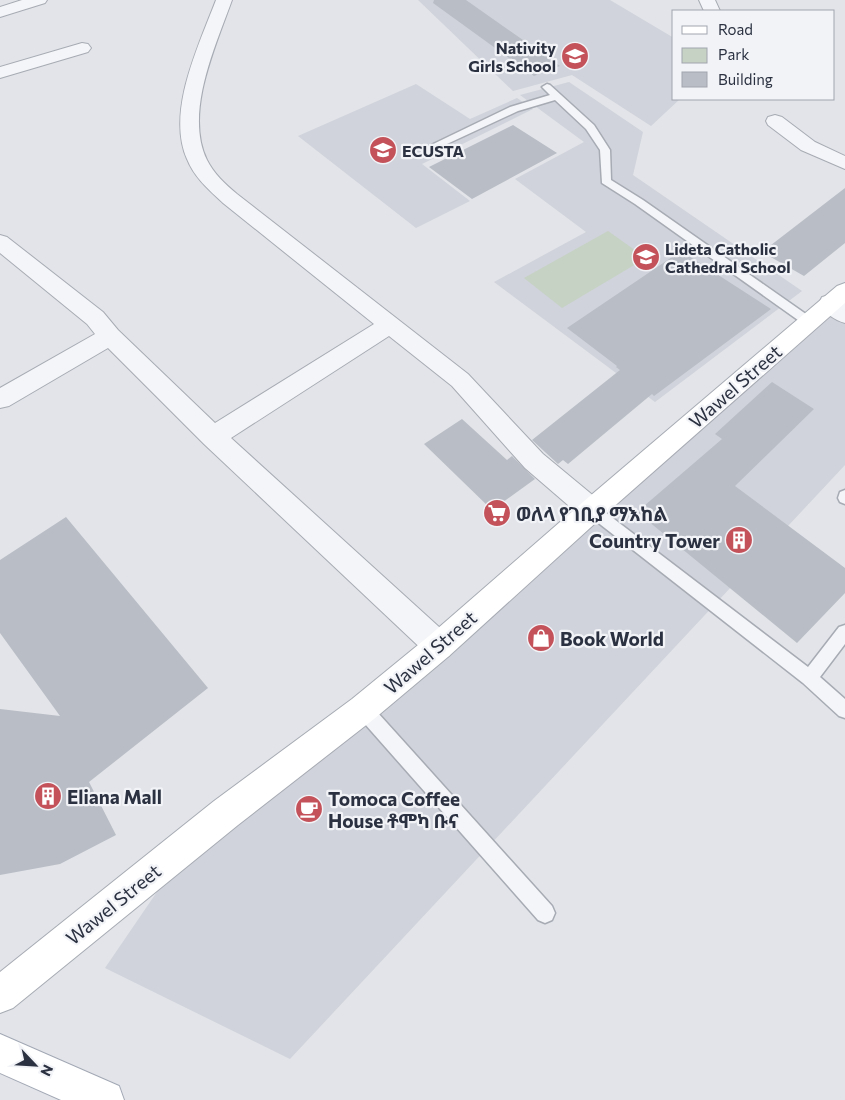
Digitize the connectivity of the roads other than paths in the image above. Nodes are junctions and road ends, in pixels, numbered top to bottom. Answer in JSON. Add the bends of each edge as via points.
{"nodes":[{"id":1,"x":39,"y":0,"type":"edge"},
{"id":2,"x":224,"y":0,"type":"edge"},
{"id":3,"x":0,"y":12,"type":"edge"},
{"id":4,"x":82,"y":48,"type":"dead end"},
{"id":5,"x":0,"y":73,"type":"edge"},
{"id":6,"x":547,"y":88,"type":"dead end"},
{"id":7,"x":557,"y":96,"type":"junction"},
{"id":8,"x":775,"y":121,"type":"dead end"},
{"id":9,"x":430,"y":148,"type":"dead end"},
{"id":10,"x":845,"y":163,"type":"edge"},
{"id":11,"x":0,"y":242,"type":"edge"},
{"id":12,"x":840,"y":303,"type":"edge"},
{"id":13,"x":809,"y":322,"type":"junction"},
{"id":14,"x":389,"y":325,"type":"junction"},
{"id":15,"x":110,"y":336,"type":"junction"},
{"id":16,"x":0,"y":399,"type":"edge"},
{"id":17,"x":213,"y":436,"type":"junction"},
{"id":18,"x":592,"y":510,"type":"junction"},
{"id":19,"x":845,"y":632,"type":"edge"},
{"id":20,"x":438,"y":646,"type":"junction"},
{"id":21,"x":809,"y":678,"type":"junction"},
{"id":22,"x":363,"y":709,"type":"junction"},
{"id":23,"x":845,"y":710,"type":"edge"},
{"id":24,"x":545,"y":913,"type":"dead end"},
{"id":25,"x":0,"y":994,"type":"edge"},
{"id":26,"x":0,"y":1052,"type":"edge"},
{"id":27,"x":105,"y":1100,"type":"edge"}],
"edges":[{"from":1,"to":3,"type":"street"},
{"from":2,"to":14,"type":"street","via":[[203,58],[190,118],[192,146],[201,170],[267,229]]},
{"from":4,"to":5,"type":"street"},
{"from":6,"to":7,"type":"lane"},
{"from":7,"to":9,"type":"lane","via":[[514,109]]},
{"from":7,"to":13,"type":"lane","via":[[590,126],[605,150],[606,181]]},
{"from":8,"to":10,"type":"street","via":[[808,146]]},
{"from":11,"to":15,"type":"street","via":[[95,318]]},
{"from":12,"to":13,"type":"main road","name":"Wawel Street"},
{"from":13,"to":18,"type":"main road","name":"Wawel Street"},
{"from":14,"to":17,"type":"street"},
{"from":14,"to":18,"type":"street","via":[[461,382],[535,462]]},
{"from":15,"to":16,"type":"street"},
{"from":15,"to":17,"type":"street"},
{"from":17,"to":20,"type":"street"},
{"from":18,"to":20,"type":"main road","name":"Wawel Street"},
{"from":18,"to":21,"type":"lane"},
{"from":19,"to":21,"type":"lane"},
{"from":20,"to":22,"type":"main road","name":"Wawel Street"},
{"from":21,"to":23,"type":"lane"},
{"from":22,"to":24,"type":"lane"},
{"from":22,"to":25,"type":"main road","name":"Wawel Street","via":[[226,813]]},
{"from":26,"to":27,"type":"main road"}]}
